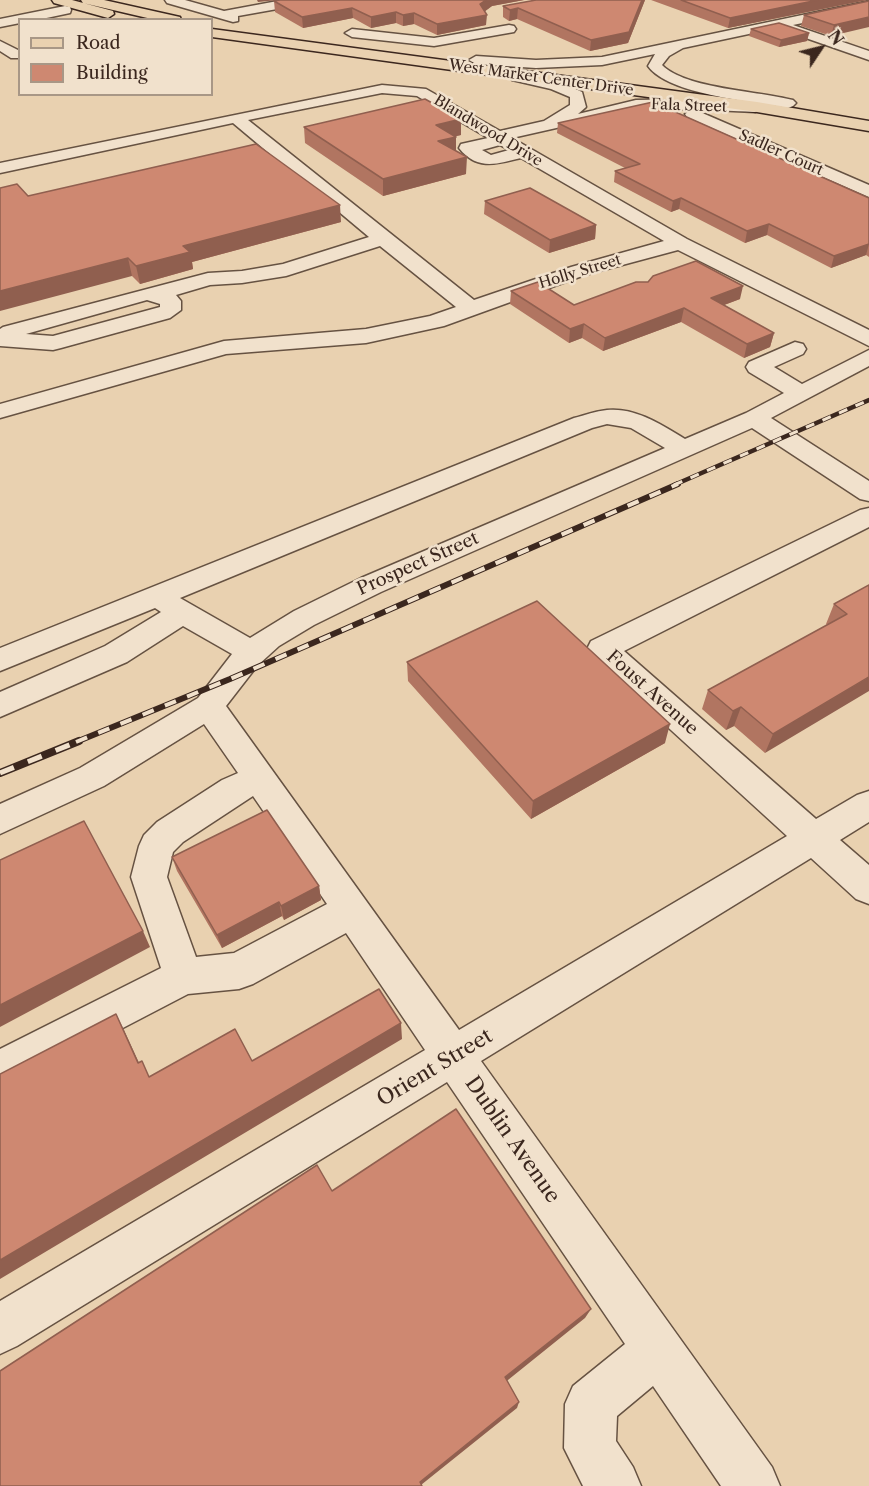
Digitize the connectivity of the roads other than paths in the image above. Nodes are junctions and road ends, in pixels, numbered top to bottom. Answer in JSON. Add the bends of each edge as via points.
{"nodes":[{"id":1,"x":87,"y":0,"type":"edge"},
{"id":2,"x":171,"y":0,"type":"edge"},
{"id":3,"x":261,"y":0,"type":"edge"},
{"id":4,"x":289,"y":0,"type":"edge"},
{"id":5,"x":61,"y":5,"type":"edge"},
{"id":6,"x":208,"y":5,"type":"edge"},
{"id":7,"x":869,"y":5,"type":"edge"},
{"id":8,"x":122,"y":18,"type":"edge"},
{"id":9,"x":167,"y":18,"type":"edge"},
{"id":10,"x":488,"y":18,"type":"edge"},
{"id":11,"x":0,"y":23,"type":"edge"},
{"id":12,"x":213,"y":25,"type":"edge"},
{"id":13,"x":780,"y":25,"type":"junction"},
{"id":14,"x":213,"y":33,"type":"edge"},
{"id":15,"x":352,"y":33,"type":"dead end"},
{"id":16,"x":0,"y":45,"type":"edge"},
{"id":17,"x":678,"y":46,"type":"junction"},
{"id":18,"x":16,"y":55,"type":"dead end"},
{"id":19,"x":869,"y":56,"type":"edge"},
{"id":20,"x":472,"y":64,"type":"junction"},
{"id":21,"x":788,"y":103,"type":"junction"},
{"id":22,"x":757,"y":107,"type":"junction"},
{"id":23,"x":693,"y":114,"type":"dead end"},
{"id":24,"x":869,"y":116,"type":"edge"},
{"id":25,"x":236,"y":118,"type":"junction"},
{"id":26,"x":551,"y":123,"type":"junction"},
{"id":27,"x":869,"y":126,"type":"edge"},
{"id":28,"x":250,"y":132,"type":"junction"},
{"id":29,"x":228,"y":137,"type":"dead end"},
{"id":30,"x":499,"y":138,"type":"junction"},
{"id":31,"x":788,"y":138,"type":"dead end"},
{"id":32,"x":761,"y":144,"type":"junction"},
{"id":33,"x":523,"y":152,"type":"junction"},
{"id":34,"x":0,"y":168,"type":"edge"},
{"id":35,"x":869,"y":171,"type":"edge"},
{"id":36,"x":842,"y":180,"type":"junction"},
{"id":37,"x":590,"y":191,"type":"junction"},
{"id":38,"x":869,"y":192,"type":"edge"},
{"id":39,"x":629,"y":214,"type":"junction"},
{"id":40,"x":383,"y":239,"type":"junction"},
{"id":41,"x":680,"y":243,"type":"junction"},
{"id":42,"x":714,"y":261,"type":"junction"},
{"id":43,"x":604,"y":264,"type":"junction"},
{"id":44,"x":739,"y":273,"type":"junction"},
{"id":45,"x":621,"y":276,"type":"dead end"},
{"id":46,"x":717,"y":282,"type":"junction"},
{"id":47,"x":476,"y":307,"type":"junction"},
{"id":48,"x":817,"y":314,"type":"junction"},
{"id":49,"x":783,"y":320,"type":"junction"},
{"id":50,"x":0,"y":339,"type":"edge"},
{"id":51,"x":869,"y":339,"type":"edge"},
{"id":52,"x":869,"y":357,"type":"edge"},
{"id":53,"x":840,"y":373,"type":"junction"},
{"id":54,"x":801,"y":393,"type":"junction"},
{"id":55,"x":0,"y":411,"type":"edge"},
{"id":56,"x":754,"y":418,"type":"junction"},
{"id":57,"x":683,"y":448,"type":"junction"},
{"id":58,"x":869,"y":493,"type":"edge"},
{"id":59,"x":869,"y":516,"type":"edge"},
{"id":60,"x":157,"y":596,"type":"junction"},
{"id":61,"x":182,"y":613,"type":"junction"},
{"id":62,"x":253,"y":652,"type":"junction"},
{"id":63,"x":0,"y":660,"type":"edge"},
{"id":64,"x":0,"y":705,"type":"edge"},
{"id":65,"x":209,"y":706,"type":"junction"},
{"id":66,"x":260,"y":778,"type":"junction"},
{"id":67,"x":869,"y":805,"type":"edge"},
{"id":68,"x":0,"y":820,"type":"edge"},
{"id":69,"x":816,"y":839,"type":"junction"},
{"id":70,"x":869,"y":888,"type":"edge"},
{"id":71,"x":350,"y":907,"type":"junction"},
{"id":72,"x":183,"y":976,"type":"junction"},
{"id":73,"x":455,"y":1057,"type":"junction"},
{"id":74,"x":0,"y":1071,"type":"edge"},
{"id":75,"x":0,"y":1329,"type":"edge"},
{"id":76,"x":658,"y":1350,"type":"junction"},
{"id":77,"x":615,"y":1486,"type":"edge"},
{"id":78,"x":753,"y":1486,"type":"edge"}],
"edges":[{"from":1,"to":9,"type":"main road"},
{"from":2,"to":6,"type":"street"},
{"from":3,"to":6,"type":"street"},
{"from":4,"to":6,"type":"street","via":[[294,2],[229,17]]},
{"from":5,"to":8,"type":"main road"},
{"from":5,"to":11,"type":"street"},
{"from":7,"to":13,"type":"street","name":"Fala Street"},
{"from":10,"to":15,"type":"street","via":[[514,32],[434,42]]},
{"from":12,"to":20,"type":"main road","name":"West Market Center Drive"},
{"from":13,"to":17,"type":"street","name":"Fala Street"},
{"from":13,"to":19,"type":"street"},
{"from":14,"to":20,"type":"main road","name":"West Market Center Drive"},
{"from":16,"to":18,"type":"street"},
{"from":17,"to":20,"type":"street","name":"Fala Street","via":[[569,64]]},
{"from":17,"to":21,"type":"street","name":"Fala Street","via":[[655,62],[664,75],[685,84]]},
{"from":20,"to":21,"type":"main road","name":"West Market Center Drive"},
{"from":20,"to":22,"type":"main road","name":"West Market Center Drive"},
{"from":20,"to":26,"type":"street","name":"Fala Street","via":[[555,85],[577,95],[578,107]]},
{"from":21,"to":24,"type":"main road","name":"West Market Center Drive"},
{"from":22,"to":26,"type":"street","name":"Fala Street","via":[[636,105]]},
{"from":22,"to":27,"type":"main road","name":"West Market Center Drive"},
{"from":23,"to":32,"type":"street","name":"Sadler Court"},
{"from":25,"to":28,"type":"street"},
{"from":25,"to":30,"type":"street","name":"Blandwood Drive","via":[[359,92],[409,90],[430,96]]},
{"from":25,"to":34,"type":"street","name":"Blandwood Drive"},
{"from":26,"to":30,"type":"street","name":"Fala Street"},
{"from":28,"to":29,"type":"street"},
{"from":28,"to":40,"type":"street"},
{"from":30,"to":33,"type":"street","name":"Blandwood Drive"},
{"from":30,"to":33,"type":"street","name":"Fala Street","via":[[467,148],[489,161]]},
{"from":31,"to":32,"type":"street"},
{"from":32,"to":36,"type":"street","name":"Sadler Court"},
{"from":33,"to":37,"type":"street","name":"Blandwood Drive"},
{"from":35,"to":36,"type":"street"},
{"from":36,"to":38,"type":"street","name":"Sadler Court"},
{"from":37,"to":39,"type":"street","name":"Blandwood Drive"},
{"from":37,"to":39,"type":"street","via":[[567,197],[601,218]]},
{"from":39,"to":41,"type":"street","name":"Blandwood Drive"},
{"from":40,"to":47,"type":"street"},
{"from":40,"to":50,"type":"street","via":[[286,270],[208,279],[158,294],[171,301],[170,310],[53,344]]},
{"from":41,"to":42,"type":"street","name":"Blandwood Drive"},
{"from":41,"to":43,"type":"street","name":"Holly Street"},
{"from":42,"to":44,"type":"street","name":"Blandwood Drive"},
{"from":42,"to":46,"type":"street","via":[[692,269]]},
{"from":43,"to":45,"type":"street"},
{"from":43,"to":47,"type":"street","name":"Holly Street"},
{"from":44,"to":46,"type":"street"},
{"from":44,"to":49,"type":"street","name":"Blandwood Drive"},
{"from":46,"to":49,"type":"street"},
{"from":47,"to":55,"type":"street","name":"Holly Street","via":[[436,321],[366,336],[224,348]]},
{"from":48,"to":49,"type":"street"},
{"from":48,"to":49,"type":"street","name":"Blandwood Drive"},
{"from":48,"to":51,"type":"street","name":"Blandwood Drive"},
{"from":49,"to":53,"type":"street"},
{"from":49,"to":54,"type":"street","via":[[756,367]]},
{"from":52,"to":53,"type":"street","name":"Prospect Street"},
{"from":53,"to":54,"type":"street","name":"Prospect Street"},
{"from":54,"to":56,"type":"street","name":"Prospect Street"},
{"from":56,"to":57,"type":"street","name":"Prospect Street"},
{"from":56,"to":58,"type":"street"},
{"from":57,"to":60,"type":"street","via":[[656,431],[622,418],[583,423]]},
{"from":57,"to":62,"type":"street","name":"Prospect Street","via":[[370,585],[304,618]]},
{"from":59,"to":69,"type":"street","name":"Foust Avenue","via":[[602,649]]},
{"from":60,"to":61,"type":"street"},
{"from":60,"to":63,"type":"street"},
{"from":61,"to":62,"type":"street"},
{"from":61,"to":64,"type":"street","via":[[116,654]]},
{"from":62,"to":65,"type":"street","name":"Prospect Street"},
{"from":65,"to":66,"type":"street","name":"Dublin Avenue"},
{"from":65,"to":68,"type":"street","name":"Prospect Street","via":[[92,777]]},
{"from":66,"to":71,"type":"street","name":"Dublin Avenue"},
{"from":66,"to":72,"type":"street","via":[[234,790],[170,832],[157,846],[149,877]]},
{"from":67,"to":69,"type":"street","name":"Orient Street"},
{"from":69,"to":70,"type":"street","name":"Foust Avenue"},
{"from":69,"to":73,"type":"street","name":"Orient Street"},
{"from":71,"to":72,"type":"street","via":[[338,918],[239,971]]},
{"from":71,"to":73,"type":"street","name":"Dublin Avenue"},
{"from":72,"to":74,"type":"street"},
{"from":73,"to":75,"type":"street","name":"Orient Street"},
{"from":73,"to":76,"type":"street","name":"Dublin Avenue"},
{"from":76,"to":77,"type":"street","via":[[591,1404],[590,1448]]},
{"from":76,"to":78,"type":"street","name":"Dublin Avenue"}]}
